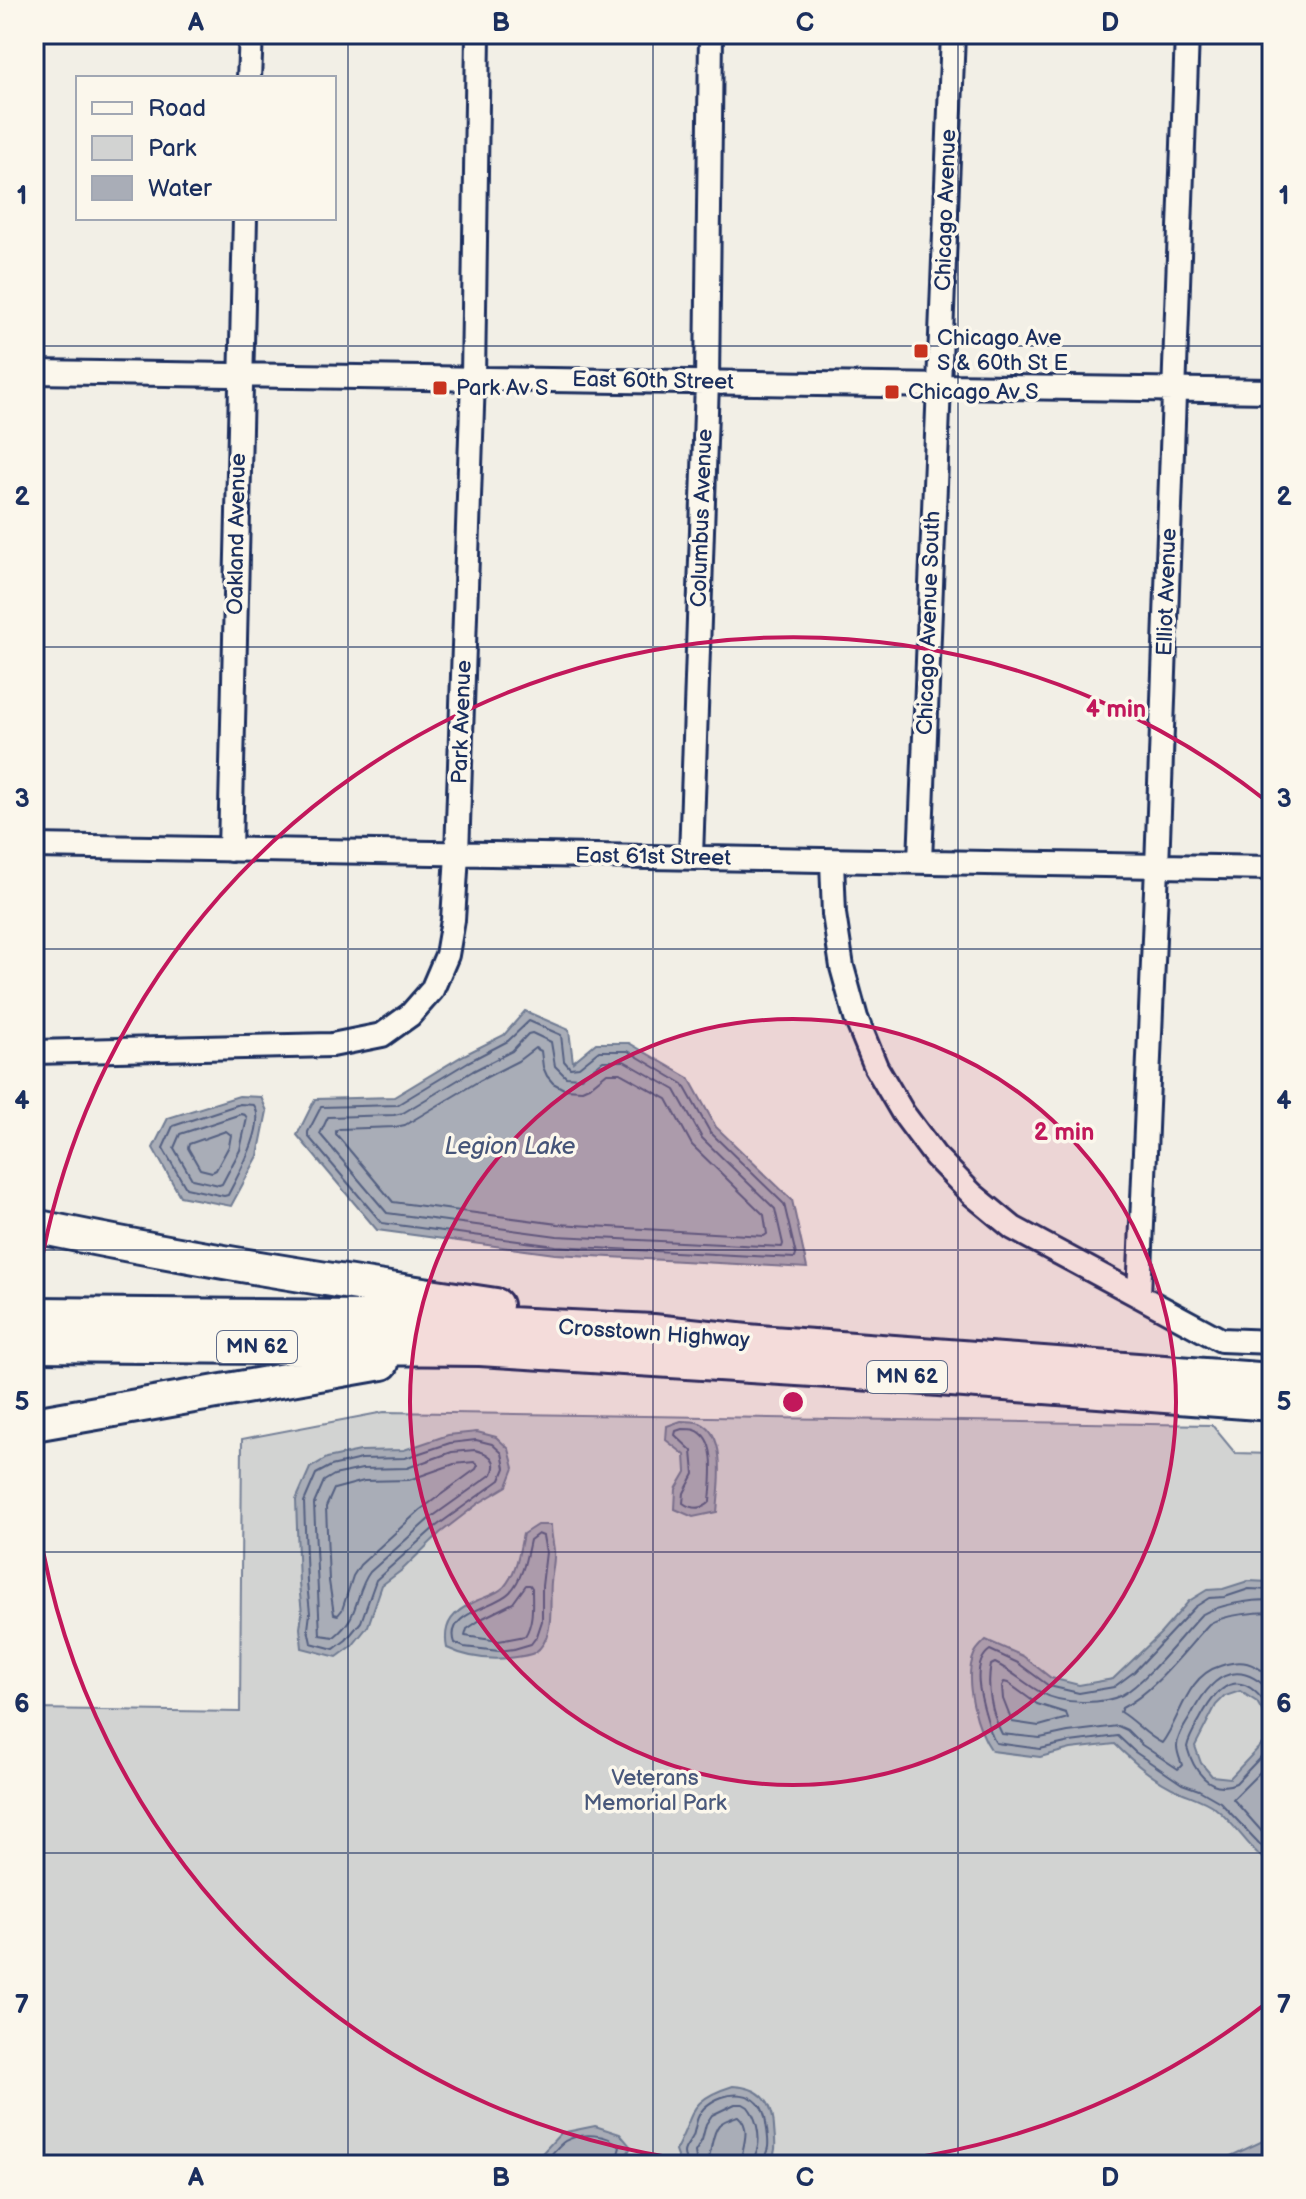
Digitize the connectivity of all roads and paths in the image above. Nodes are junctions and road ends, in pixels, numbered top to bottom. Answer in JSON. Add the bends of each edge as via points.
{"nodes":[{"id":1,"x":251,"y":34,"type":"edge"},
{"id":2,"x":478,"y":34,"type":"edge"},
{"id":3,"x":711,"y":34,"type":"edge"},
{"id":4,"x":953,"y":34,"type":"edge"},
{"id":5,"x":1187,"y":34,"type":"edge"},
{"id":6,"x":249,"y":76,"type":"edge"},
{"id":7,"x":245,"y":220,"type":"edge"},
{"id":8,"x":34,"y":372,"type":"edge"},
{"id":9,"x":240,"y":375,"type":"junction"},
{"id":10,"x":473,"y":378,"type":"junction"},
{"id":11,"x":707,"y":382,"type":"junction"},
{"id":12,"x":939,"y":385,"type":"junction"},
{"id":13,"x":1174,"y":389,"type":"junction"},
{"id":14,"x":1272,"y":391,"type":"edge"},
{"id":15,"x":34,"y":846,"type":"edge"},
{"id":16,"x":230,"y":850,"type":"junction"},
{"id":17,"x":457,"y":854,"type":"junction"},
{"id":18,"x":691,"y":857,"type":"junction"},
{"id":19,"x":832,"y":861,"type":"junction"},
{"id":20,"x":920,"y":861,"type":"junction"},
{"id":21,"x":1157,"y":867,"type":"junction"},
{"id":22,"x":1272,"y":868,"type":"edge"},
{"id":23,"x":34,"y":1052,"type":"edge"},
{"id":24,"x":34,"y":1226,"type":"edge"},
{"id":25,"x":1139,"y":1295,"type":"junction"},
{"id":26,"x":34,"y":1314,"type":"edge"},
{"id":27,"x":653,"y":1331,"type":"junction"},
{"id":28,"x":1272,"y":1342,"type":"edge"},
{"id":29,"x":34,"y":1345,"type":"edge"},
{"id":30,"x":480,"y":1349,"type":"junction"},
{"id":31,"x":1272,"y":1380,"type":"edge"},
{"id":32,"x":1272,"y":1404,"type":"edge"},
{"id":33,"x":34,"y":1424,"type":"edge"}],
"edges":[{"from":1,"to":6,"type":"street"},
{"from":2,"to":10,"type":"street","name":"Park Avenue"},
{"from":3,"to":11,"type":"street","name":"Columbus Avenue"},
{"from":4,"to":12,"type":"street","name":"Chicago Avenue"},
{"from":5,"to":13,"type":"street","name":"Elliot Avenue"},
{"from":7,"to":9,"type":"street","name":"Oakland Avenue"},
{"from":8,"to":9,"type":"street","name":"East 60th Street"},
{"from":9,"to":10,"type":"street","name":"East 60th Street"},
{"from":9,"to":16,"type":"street","name":"Oakland Avenue"},
{"from":10,"to":11,"type":"street","name":"East 60th Street"},
{"from":10,"to":17,"type":"street","name":"Park Avenue"},
{"from":11,"to":12,"type":"street","name":"East 60th Street"},
{"from":11,"to":18,"type":"street","name":"Columbus Avenue"},
{"from":12,"to":13,"type":"street","name":"East 60th Street"},
{"from":12,"to":20,"type":"street","name":"Chicago Avenue South"},
{"from":13,"to":14,"type":"street","name":"East 60th Street"},
{"from":13,"to":21,"type":"street","name":"Elliot Avenue"},
{"from":15,"to":16,"type":"street","name":"East 61st Street"},
{"from":16,"to":17,"type":"street","name":"East 61st Street"},
{"from":17,"to":18,"type":"street","name":"East 61st Street"},
{"from":17,"to":23,"type":"street","name":"Park Avenue","via":[[447,955],[432,990],[382,1035],[332,1045]]},
{"from":18,"to":19,"type":"street","name":"East 61st Street"},
{"from":19,"to":20,"type":"street","name":"East 61st Street"},
{"from":19,"to":25,"type":"street","via":[[842,967],[856,1018],[903,1113],[935,1156],[1013,1228]]},
{"from":20,"to":21,"type":"street","name":"East 61st Street"},
{"from":21,"to":22,"type":"street","name":"East 61st Street"},
{"from":21,"to":25,"type":"street","name":"Elliot Avenue"},
{"from":24,"to":27,"type":"highway","via":[[169,1253]]},
{"from":25,"to":28,"type":"street","via":[[1221,1340]]},
{"from":26,"to":27,"type":"highway","name":"Crosstown Highway","number":"MN 62","via":[[368,1317]]},
{"from":27,"to":31,"type":"highway","name":"Crosstown Highway","number":"MN 62"},
{"from":29,"to":30,"type":"highway","name":"Crosstown Highway","number":"MN 62"},
{"from":30,"to":32,"type":"highway","name":"Crosstown Highway","number":"MN 62"},
{"from":30,"to":33,"type":"highway"}]}
